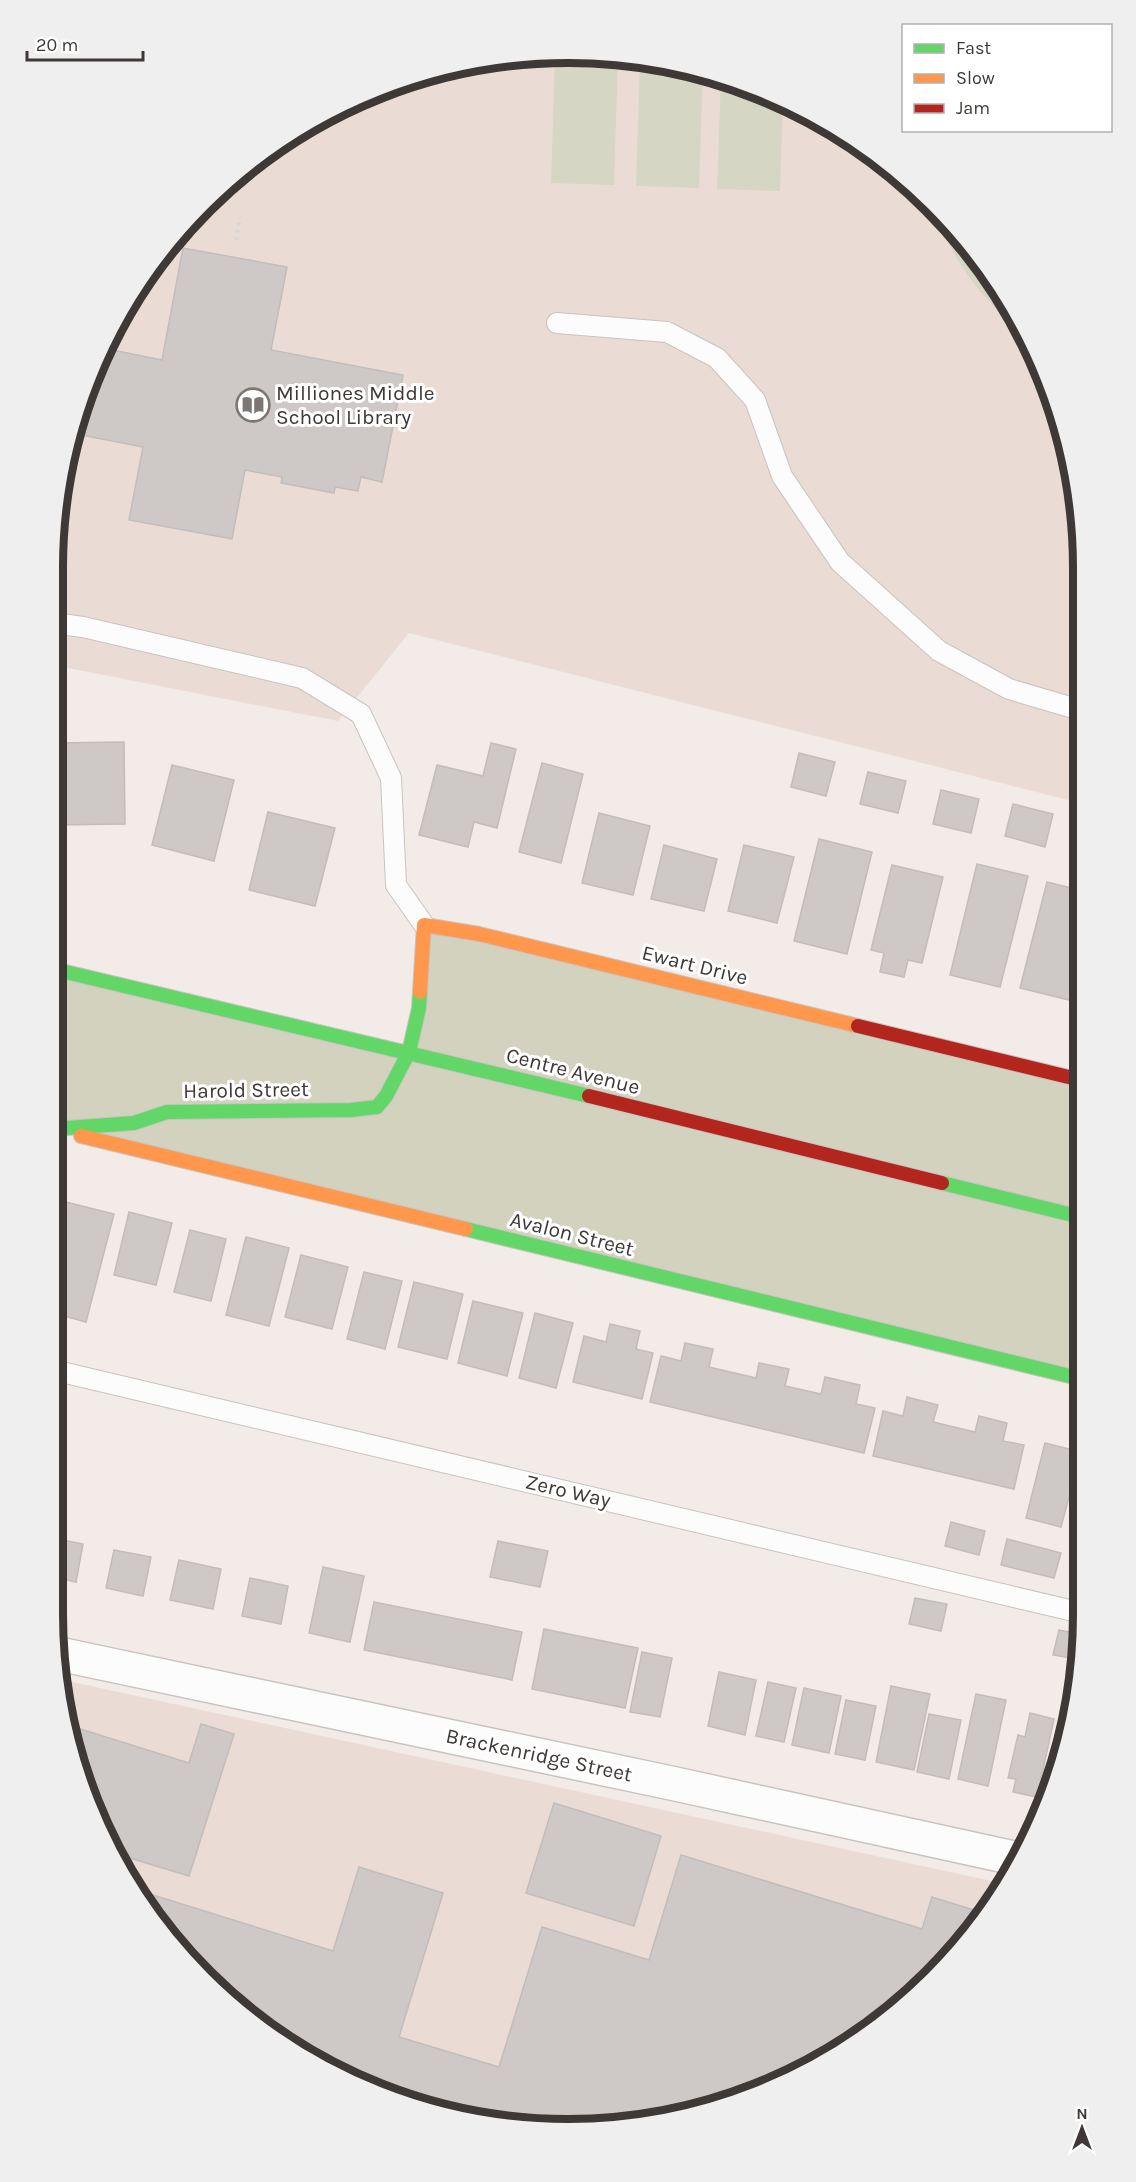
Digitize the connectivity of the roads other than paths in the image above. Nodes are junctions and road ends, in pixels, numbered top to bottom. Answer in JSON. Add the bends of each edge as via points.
{"nodes":[{"id":1,"x":557,"y":323,"type":"dead end"},
{"id":2,"x":63,"y":624,"type":"edge"},
{"id":3,"x":1073,"y":708,"type":"edge"},
{"id":4,"x":424,"y":925,"type":"junction"},
{"id":5,"x":63,"y":971,"type":"edge"},
{"id":6,"x":409,"y":1052,"type":"junction"},
{"id":7,"x":1073,"y":1078,"type":"edge"},
{"id":8,"x":63,"y":1128,"type":"edge"},
{"id":9,"x":63,"y":1131,"type":"edge"},
{"id":10,"x":1073,"y":1215,"type":"edge"},
{"id":11,"x":63,"y":1372,"type":"edge"},
{"id":12,"x":1073,"y":1377,"type":"edge"},
{"id":13,"x":1073,"y":1611,"type":"edge"},
{"id":14,"x":65,"y":1655,"type":"edge"},
{"id":15,"x":1010,"y":1857,"type":"edge"}],
"edges":[{"from":1,"to":3,"type":"lane","via":[[667,332],[717,358],[755,400],[782,476],[840,562],[939,651],[1009,689]]},
{"from":2,"to":4,"type":"lane","via":[[302,678],[361,714],[391,778],[396,885]]},
{"from":4,"to":6,"type":"street","via":[[419,1008]]},
{"from":4,"to":7,"type":"street","name":"Ewart Drive","via":[[479,934]]},
{"from":5,"to":6,"type":"street","name":"Centre Avenue"},
{"from":6,"to":8,"type":"street","name":"Harold Street","via":[[377,1107],[167,1112],[134,1123]]},
{"from":6,"to":10,"type":"street","name":"Centre Avenue"},
{"from":9,"to":12,"type":"street","name":"Avalon Street"},
{"from":11,"to":13,"type":"lane","name":"Zero Way"},
{"from":14,"to":15,"type":"street","name":"Brackenridge Street"}]}
